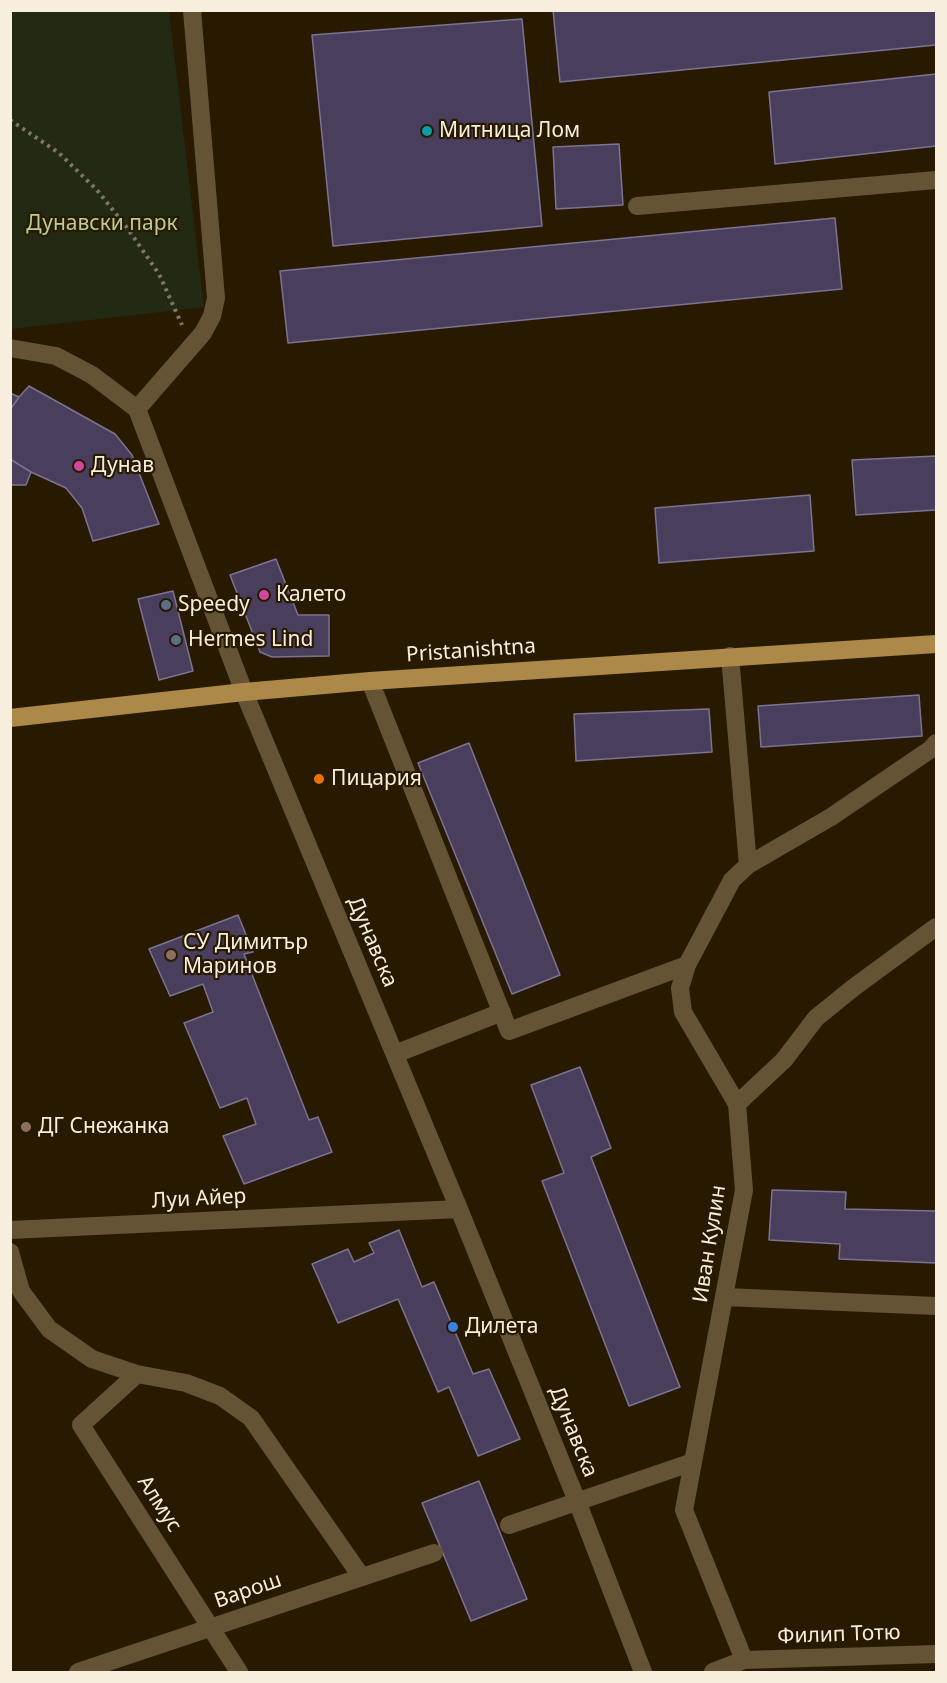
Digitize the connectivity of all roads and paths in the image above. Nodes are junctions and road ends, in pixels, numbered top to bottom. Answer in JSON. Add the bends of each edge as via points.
{"nodes":[{"id":1,"x":192,"y":10,"type":"edge"},
{"id":2,"x":10,"y":120,"type":"edge"},
{"id":3,"x":936,"y":180,"type":"edge"},
{"id":4,"x":637,"y":206,"type":"dead end"},
{"id":5,"x":191,"y":347,"type":"junction"},
{"id":6,"x":10,"y":348,"type":"edge"},
{"id":7,"x":137,"y":409,"type":"junction"},
{"id":8,"x":936,"y":644,"type":"edge"},
{"id":9,"x":730,"y":656,"type":"junction"},
{"id":10,"x":370,"y":681,"type":"junction"},
{"id":11,"x":244,"y":692,"type":"junction"},
{"id":12,"x":10,"y":718,"type":"edge"},
{"id":13,"x":936,"y":743,"type":"edge"},
{"id":14,"x":748,"y":865,"type":"junction"},
{"id":15,"x":936,"y":927,"type":"edge"},
{"id":16,"x":687,"y":965,"type":"junction"},
{"id":17,"x":502,"y":1012,"type":"junction"},
{"id":18,"x":395,"y":1054,"type":"junction"},
{"id":19,"x":737,"y":1104,"type":"junction"},
{"id":20,"x":459,"y":1209,"type":"junction"},
{"id":21,"x":10,"y":1230,"type":"edge"},
{"id":22,"x":10,"y":1252,"type":"edge"},
{"id":23,"x":725,"y":1297,"type":"junction"},
{"id":24,"x":936,"y":1306,"type":"edge"},
{"id":25,"x":137,"y":1374,"type":"junction"},
{"id":26,"x":693,"y":1462,"type":"junction"},
{"id":27,"x":577,"y":1501,"type":"junction"},
{"id":28,"x":509,"y":1525,"type":"dead end"},
{"id":29,"x":434,"y":1553,"type":"dead end"},
{"id":30,"x":362,"y":1576,"type":"junction"},
{"id":31,"x":211,"y":1627,"type":"junction"},
{"id":32,"x":936,"y":1654,"type":"edge"},
{"id":33,"x":744,"y":1660,"type":"junction"},
{"id":34,"x":78,"y":1672,"type":"edge"},
{"id":35,"x":239,"y":1672,"type":"edge"},
{"id":36,"x":643,"y":1672,"type":"edge"},
{"id":37,"x":713,"y":1672,"type":"edge"}],
"edges":[{"from":1,"to":5,"type":"street","via":[[216,298],[208,325]]},
{"from":2,"to":5,"type":"path","via":[[59,153],[97,189],[159,274]]},
{"from":3,"to":4,"type":"street"},
{"from":5,"to":7,"type":"street"},
{"from":6,"to":7,"type":"street","via":[[56,356],[92,375]]},
{"from":7,"to":11,"type":"street","name":"Дунавска"},
{"from":8,"to":9,"type":"main road","name":"Pristanishtna"},
{"from":9,"to":10,"type":"main road","name":"Pristanishtna"},
{"from":9,"to":14,"type":"street"},
{"from":10,"to":11,"type":"main road","name":"Pristanishtna"},
{"from":10,"to":17,"type":"street"},
{"from":11,"to":12,"type":"main road","name":"Pristanishtna"},
{"from":11,"to":18,"type":"street","name":"Дунавска"},
{"from":13,"to":14,"type":"street","name":"Иван Кулин","via":[[831,817]]},
{"from":14,"to":16,"type":"street","name":"Иван Кулин","via":[[732,880]]},
{"from":15,"to":19,"type":"street","via":[[816,1018],[784,1060]]},
{"from":16,"to":17,"type":"street","via":[[509,1031]]},
{"from":16,"to":19,"type":"street","name":"Иван Кулин","via":[[680,988],[683,1012]]},
{"from":17,"to":18,"type":"street"},
{"from":18,"to":20,"type":"street","name":"Дунавска"},
{"from":19,"to":23,"type":"street","name":"Иван Кулин","via":[[744,1190]]},
{"from":20,"to":21,"type":"street","name":"Луи Айер"},
{"from":20,"to":27,"type":"street","name":"Дунавска"},
{"from":22,"to":25,"type":"street","via":[[21,1291],[49,1329],[92,1359]]},
{"from":23,"to":24,"type":"street"},
{"from":23,"to":26,"type":"street","name":"Иван Кулин"},
{"from":25,"to":30,"type":"street","via":[[186,1383],[220,1396],[250,1418]]},
{"from":25,"to":31,"type":"street","name":"Алмус","via":[[81,1425]]},
{"from":26,"to":27,"type":"street"},
{"from":26,"to":33,"type":"street","name":"Иван Кулин","via":[[684,1510]]},
{"from":27,"to":28,"type":"street"},
{"from":27,"to":36,"type":"street","name":"Дунавска"},
{"from":29,"to":30,"type":"street","name":"Варош"},
{"from":30,"to":31,"type":"street","name":"Варош"},
{"from":31,"to":34,"type":"street","name":"Варош"},
{"from":31,"to":35,"type":"street","name":"Алмус"},
{"from":32,"to":33,"type":"street","name":"Филип Тотю"},
{"from":33,"to":37,"type":"street","name":"Филип Тотю"}]}
